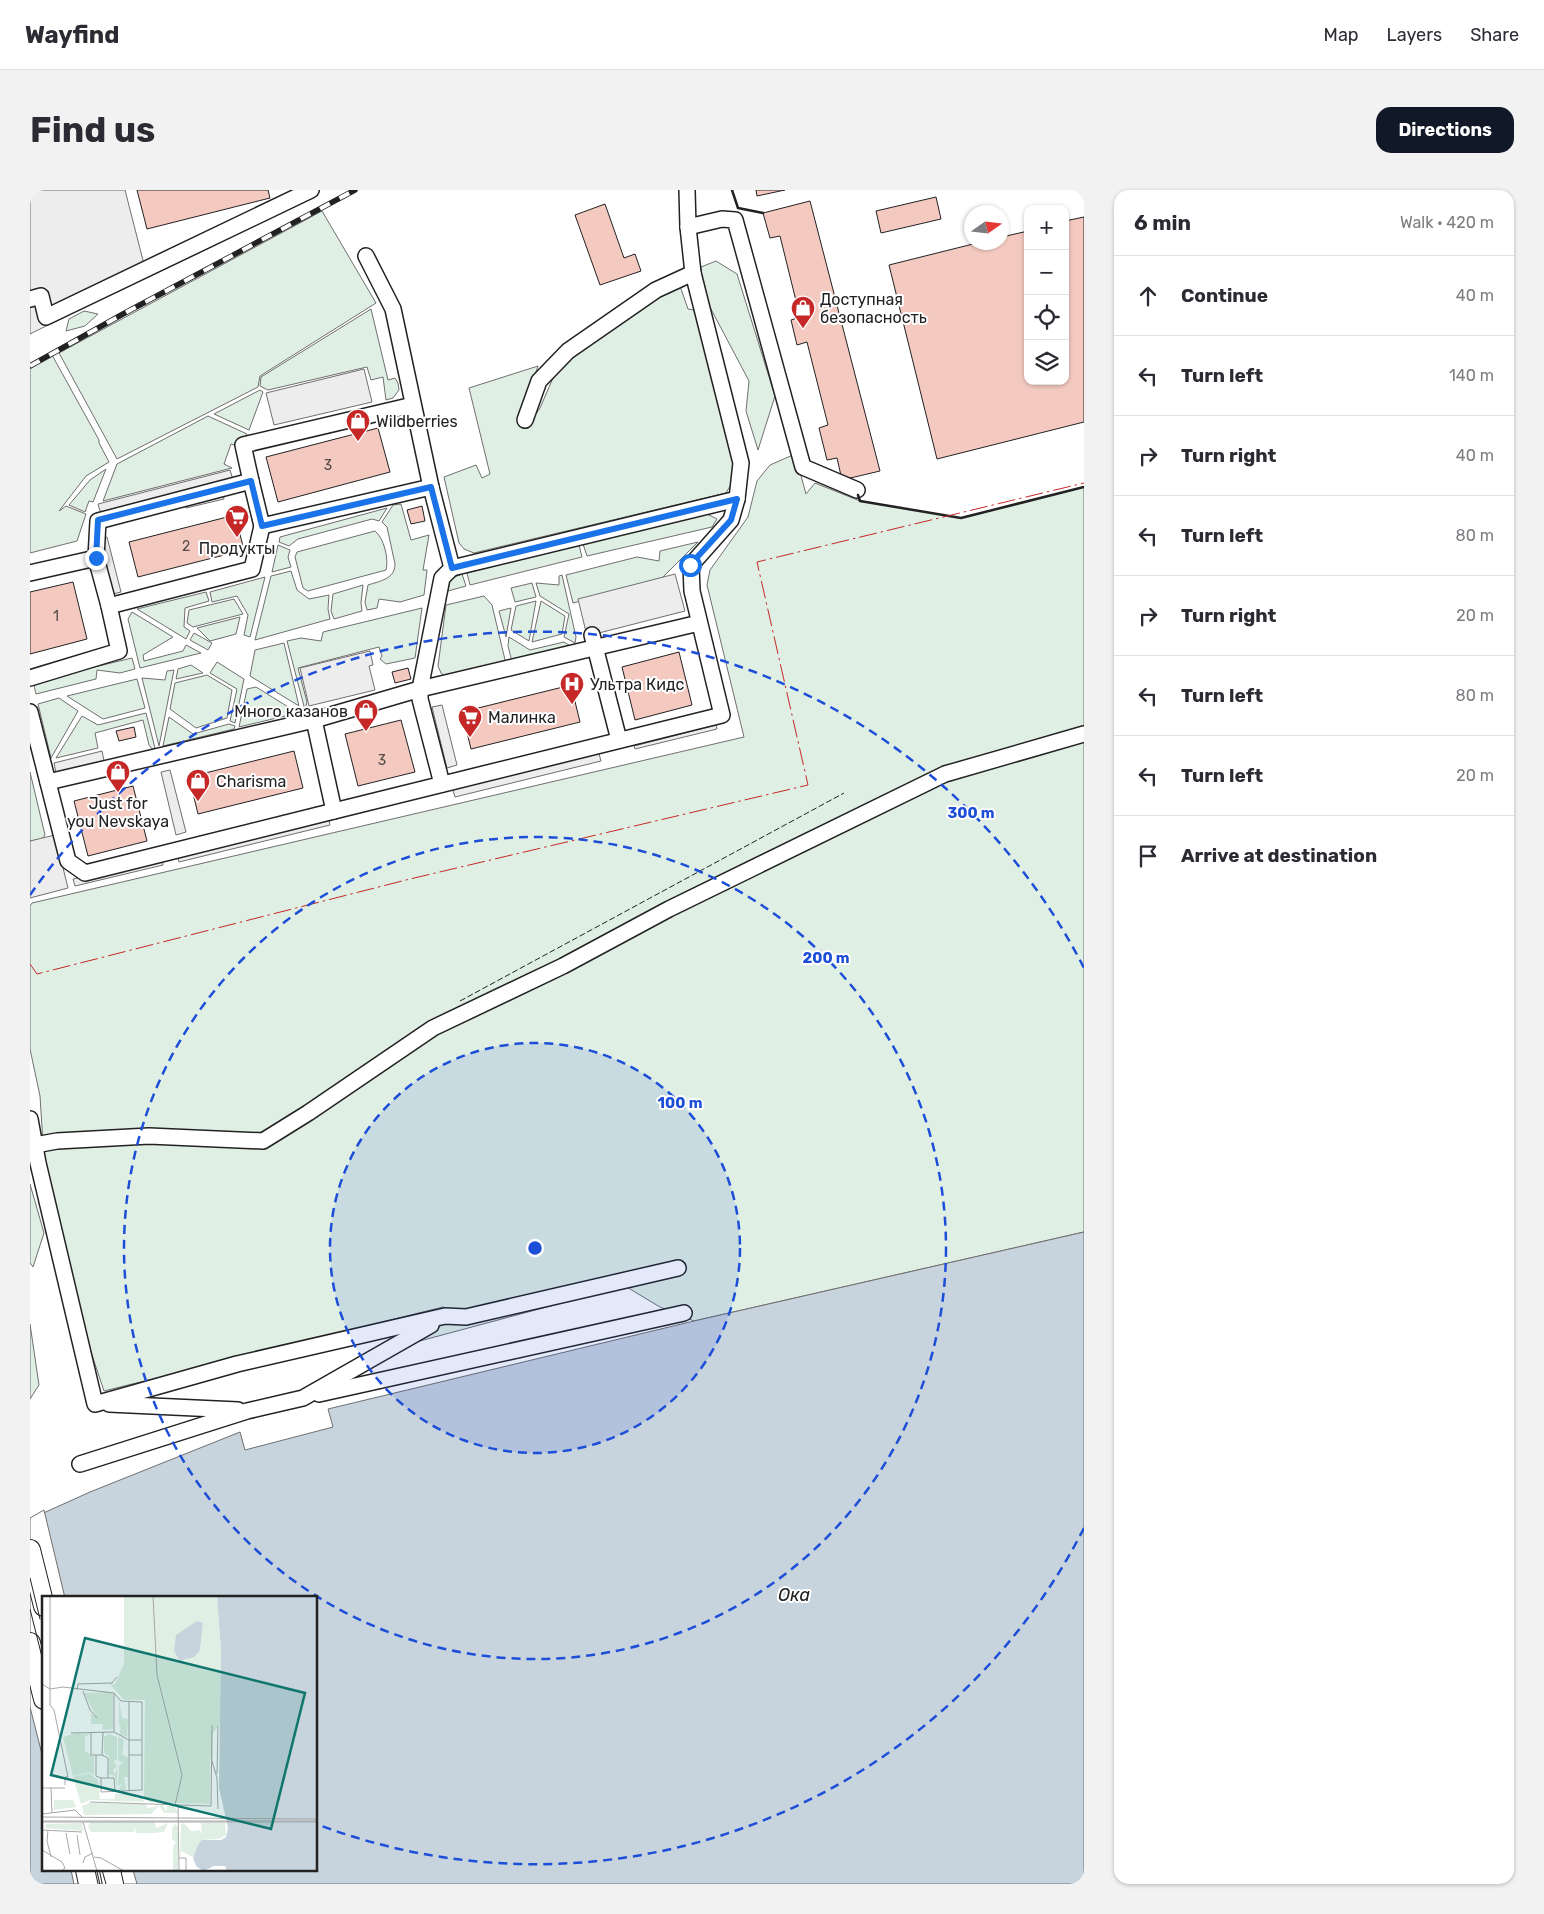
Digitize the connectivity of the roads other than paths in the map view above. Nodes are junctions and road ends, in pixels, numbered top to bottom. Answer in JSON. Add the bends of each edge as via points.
{"nodes":[{"id":1,"x":311,"y":190,"type":"edge"},
{"id":2,"x":688,"y":190,"type":"edge"},
{"id":3,"x":688,"y":227,"type":"junction"},
{"id":4,"x":366,"y":256,"type":"dead end"},
{"id":5,"x":693,"y":273,"type":"junction"},
{"id":6,"x":30,"y":298,"type":"edge"},
{"id":7,"x":413,"y":405,"type":"junction"},
{"id":8,"x":525,"y":420,"type":"dead end"},
{"id":9,"x":251,"y":481,"type":"junction"},
{"id":10,"x":431,"y":487,"type":"junction"},
{"id":11,"x":857,"y":490,"type":"dead end"},
{"id":12,"x":737,"y":499,"type":"junction"},
{"id":13,"x":262,"y":526,"type":"junction"},
{"id":14,"x":96,"y":558,"type":"junction"},
{"id":15,"x":452,"y":568,"type":"junction"},
{"id":16,"x":30,"y":573,"type":"edge"},
{"id":17,"x":108,"y":606,"type":"junction"},
{"id":18,"x":699,"y":623,"type":"junction"},
{"id":19,"x":593,"y":641,"type":"junction"},
{"id":20,"x":30,"y":678,"type":"edge"},
{"id":21,"x":420,"y":689,"type":"junction"},
{"id":22,"x":30,"y":712,"type":"edge"},
{"id":23,"x":314,"y":720,"type":"junction"},
{"id":24,"x":1084,"y":734,"type":"edge"},
{"id":25,"x":619,"y":740,"type":"junction"},
{"id":26,"x":48,"y":782,"type":"junction"},
{"id":27,"x":442,"y":784,"type":"junction"},
{"id":28,"x":334,"y":811,"type":"junction"},
{"id":29,"x":30,"y":1119,"type":"edge"},
{"id":30,"x":35,"y":1145,"type":"junction"},
{"id":31,"x":34,"y":1164,"type":"edge"},
{"id":32,"x":678,"y":1268,"type":"dead end"},
{"id":33,"x":684,"y":1313,"type":"dead end"},
{"id":34,"x":445,"y":1316,"type":"junction"},
{"id":35,"x":303,"y":1398,"type":"junction"},
{"id":36,"x":95,"y":1404,"type":"junction"},
{"id":37,"x":247,"y":1411,"type":"junction"},
{"id":38,"x":80,"y":1464,"type":"dead end"},
{"id":39,"x":30,"y":1550,"type":"edge"},
{"id":40,"x":42,"y":1598,"type":"edge"},
{"id":41,"x":30,"y":1643,"type":"edge"},
{"id":42,"x":42,"y":1691,"type":"edge"}],
"edges":[{"from":1,"to":6,"type":"street","via":[[46,317],[41,296]]},
{"from":2,"to":3,"type":"street"},
{"from":3,"to":5,"type":"street"},
{"from":3,"to":11,"type":"street","via":[[722,219],[735,220],[803,467]]},
{"from":4,"to":7,"type":"street","via":[[393,309]]},
{"from":5,"to":8,"type":"street","via":[[656,290],[568,351],[539,382]]},
{"from":5,"to":12,"type":"street","via":[[741,463]]},
{"from":7,"to":9,"type":"street","via":[[242,445]]},
{"from":7,"to":10,"type":"street"},
{"from":9,"to":13,"type":"street"},
{"from":9,"to":14,"type":"street","via":[[98,520]]},
{"from":10,"to":13,"type":"street"},
{"from":10,"to":15,"type":"street"},
{"from":12,"to":15,"type":"street"},
{"from":12,"to":18,"type":"street","via":[[731,520],[690,565]]},
{"from":13,"to":17,"type":"street","via":[[252,569]]},
{"from":14,"to":16,"type":"street"},
{"from":14,"to":17,"type":"street"},
{"from":15,"to":21,"type":"street","via":[[442,578]]},
{"from":17,"to":20,"type":"street","via":[[119,651]]},
{"from":18,"to":19,"type":"street"},
{"from":18,"to":25,"type":"street","via":[[722,715]]},
{"from":19,"to":21,"type":"street"},
{"from":19,"to":25,"type":"street"},
{"from":21,"to":23,"type":"street"},
{"from":21,"to":27,"type":"street"},
{"from":22,"to":26,"type":"street"},
{"from":23,"to":26,"type":"street"},
{"from":23,"to":28,"type":"street"},
{"from":24,"to":30,"type":"street","via":[[945,774],[669,909],[563,966],[433,1028],[263,1141],[149,1136]]},
{"from":25,"to":27,"type":"street"},
{"from":26,"to":28,"type":"street","via":[[68,861],[85,873]]},
{"from":27,"to":28,"type":"street"},
{"from":29,"to":30,"type":"street"},
{"from":30,"to":31,"type":"street"},
{"from":31,"to":36,"type":"street"},
{"from":32,"to":34,"type":"street","via":[[466,1317]]},
{"from":33,"to":35,"type":"street"},
{"from":34,"to":35,"type":"street"},
{"from":34,"to":36,"type":"street","via":[[237,1364]]},
{"from":35,"to":37,"type":"street"},
{"from":36,"to":37,"type":"street"},
{"from":37,"to":38,"type":"street"},
{"from":39,"to":40,"type":"main road"},
{"from":41,"to":42,"type":"main road"}]}
